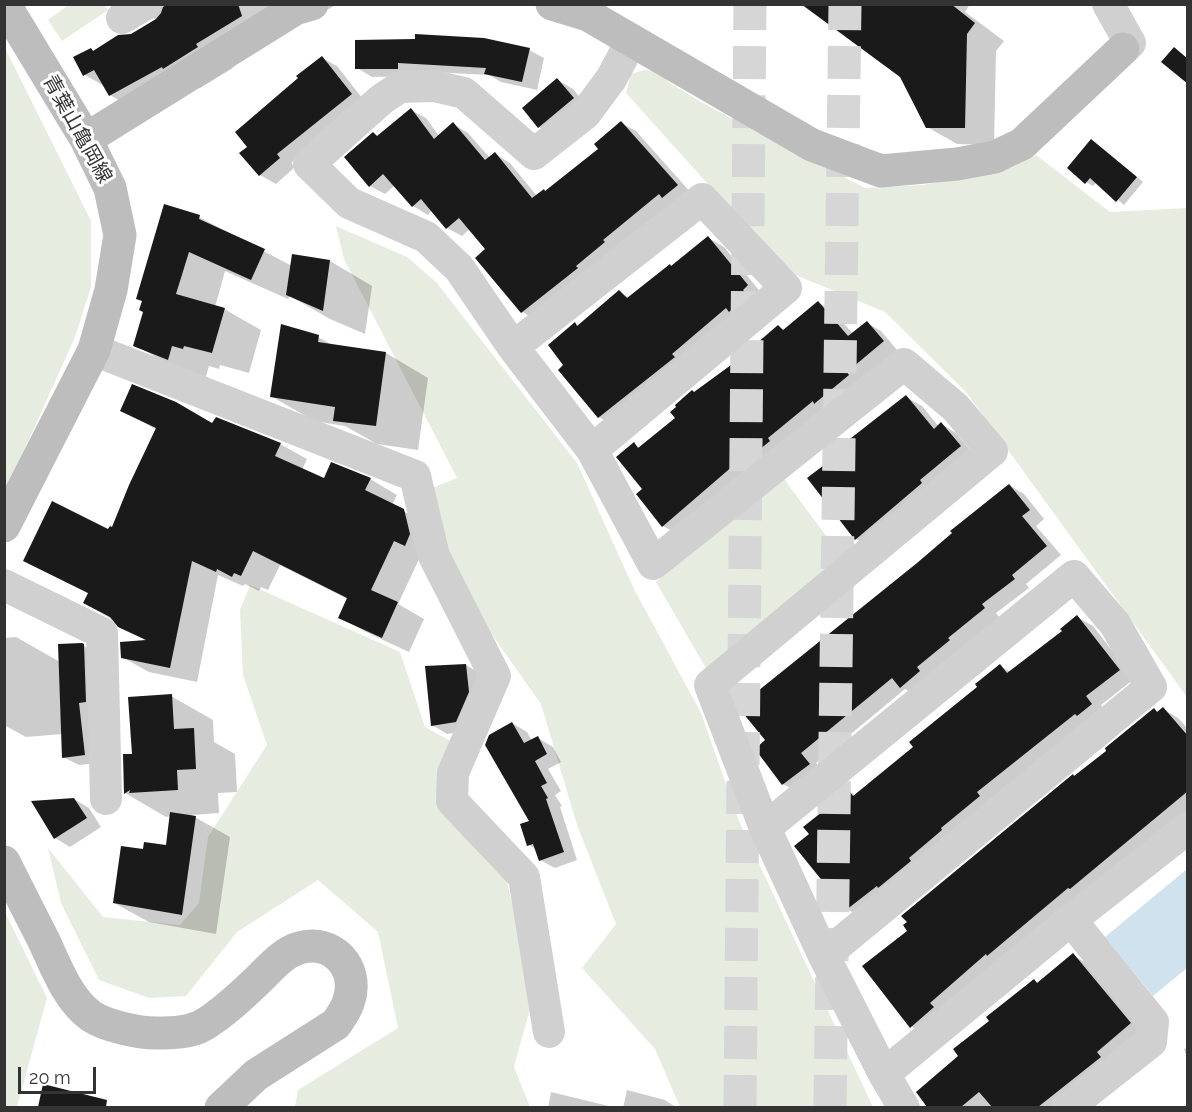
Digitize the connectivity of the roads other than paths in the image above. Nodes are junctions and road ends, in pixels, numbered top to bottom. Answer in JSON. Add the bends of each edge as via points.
{"nodes":[{"id":1,"x":7,"y":4,"type":"edge"},
{"id":2,"x":312,"y":4,"type":"edge"},
{"id":3,"x":552,"y":4,"type":"edge"},
{"id":4,"x":1108,"y":4,"type":"edge"},
{"id":5,"x":262,"y":15,"type":"edge"},
{"id":6,"x":632,"y":40,"type":"junction"},
{"id":7,"x":1123,"y":49,"type":"joint"},
{"id":8,"x":86,"y":139,"type":"junction"},
{"id":9,"x":513,"y":347,"type":"junction"},
{"id":10,"x":94,"y":350,"type":"junction"},
{"id":11,"x":592,"y":450,"type":"junction"},
{"id":12,"x":4,"y":526,"type":"edge"},
{"id":13,"x":4,"y":585,"type":"edge"},
{"id":14,"x":106,"y":800,"type":"dead end"},
{"id":15,"x":765,"y":828,"type":"junction"},
{"id":16,"x":1188,"y":828,"type":"edge"},
{"id":17,"x":4,"y":862,"type":"edge"},
{"id":18,"x":1071,"y":920,"type":"junction"},
{"id":19,"x":824,"y":956,"type":"junction"},
{"id":20,"x":549,"y":1032,"type":"dead end"},
{"id":21,"x":884,"y":1074,"type":"junction"},
{"id":22,"x":221,"y":1107,"type":"edge"},
{"id":23,"x":904,"y":1107,"type":"edge"},
{"id":24,"x":1067,"y":1107,"type":"edge"}],
"edges":[{"from":1,"to":8,"type":"street","name":"青葉山亀岡線"},
{"from":2,"to":5,"type":"street"},
{"from":3,"to":6,"type":"street","via":[[588,15]]},
{"from":4,"to":7,"type":"street","via":[[1130,43]]},
{"from":5,"to":8,"type":"street"},
{"from":6,"to":7,"type":"street","via":[[812,145],[881,171],[995,157],[1022,144]]},
{"from":6,"to":9,"type":"street","via":[[611,79],[585,114],[534,154],[464,93],[434,86],[400,87],[309,164],[349,203],[432,242],[459,268]]},
{"from":8,"to":10,"type":"street","name":"青葉山亀岡線","via":[[110,188],[120,236],[111,290]]},
{"from":9,"to":11,"type":"street"},
{"from":9,"to":11,"type":"street","via":[[702,199],[786,288]]},
{"from":10,"to":12,"type":"street","name":"青葉山亀岡線"},
{"from":10,"to":20,"type":"street","via":[[415,476],[434,556],[495,676],[453,773],[452,801],[524,877]]},
{"from":11,"to":15,"type":"street","via":[[653,564],[904,364],[956,408],[992,451],[710,685]]},
{"from":13,"to":14,"type":"street","via":[[102,633]]},
{"from":15,"to":19,"type":"street"},
{"from":15,"to":19,"type":"street","via":[[1074,576],[1115,624],[1151,687]]},
{"from":16,"to":18,"type":"street"},
{"from":17,"to":22,"type":"street","via":[[73,997],[91,1016],[117,1026],[145,1033],[175,1033],[202,1026],[232,1004],[287,952],[318,946],[340,956],[352,981],[350,1000],[336,1024],[256,1076]]},
{"from":18,"to":21,"type":"street"},
{"from":18,"to":24,"type":"street","via":[[1154,1022],[1151,1042]]},
{"from":19,"to":21,"type":"street"},
{"from":21,"to":23,"type":"street"}]}
